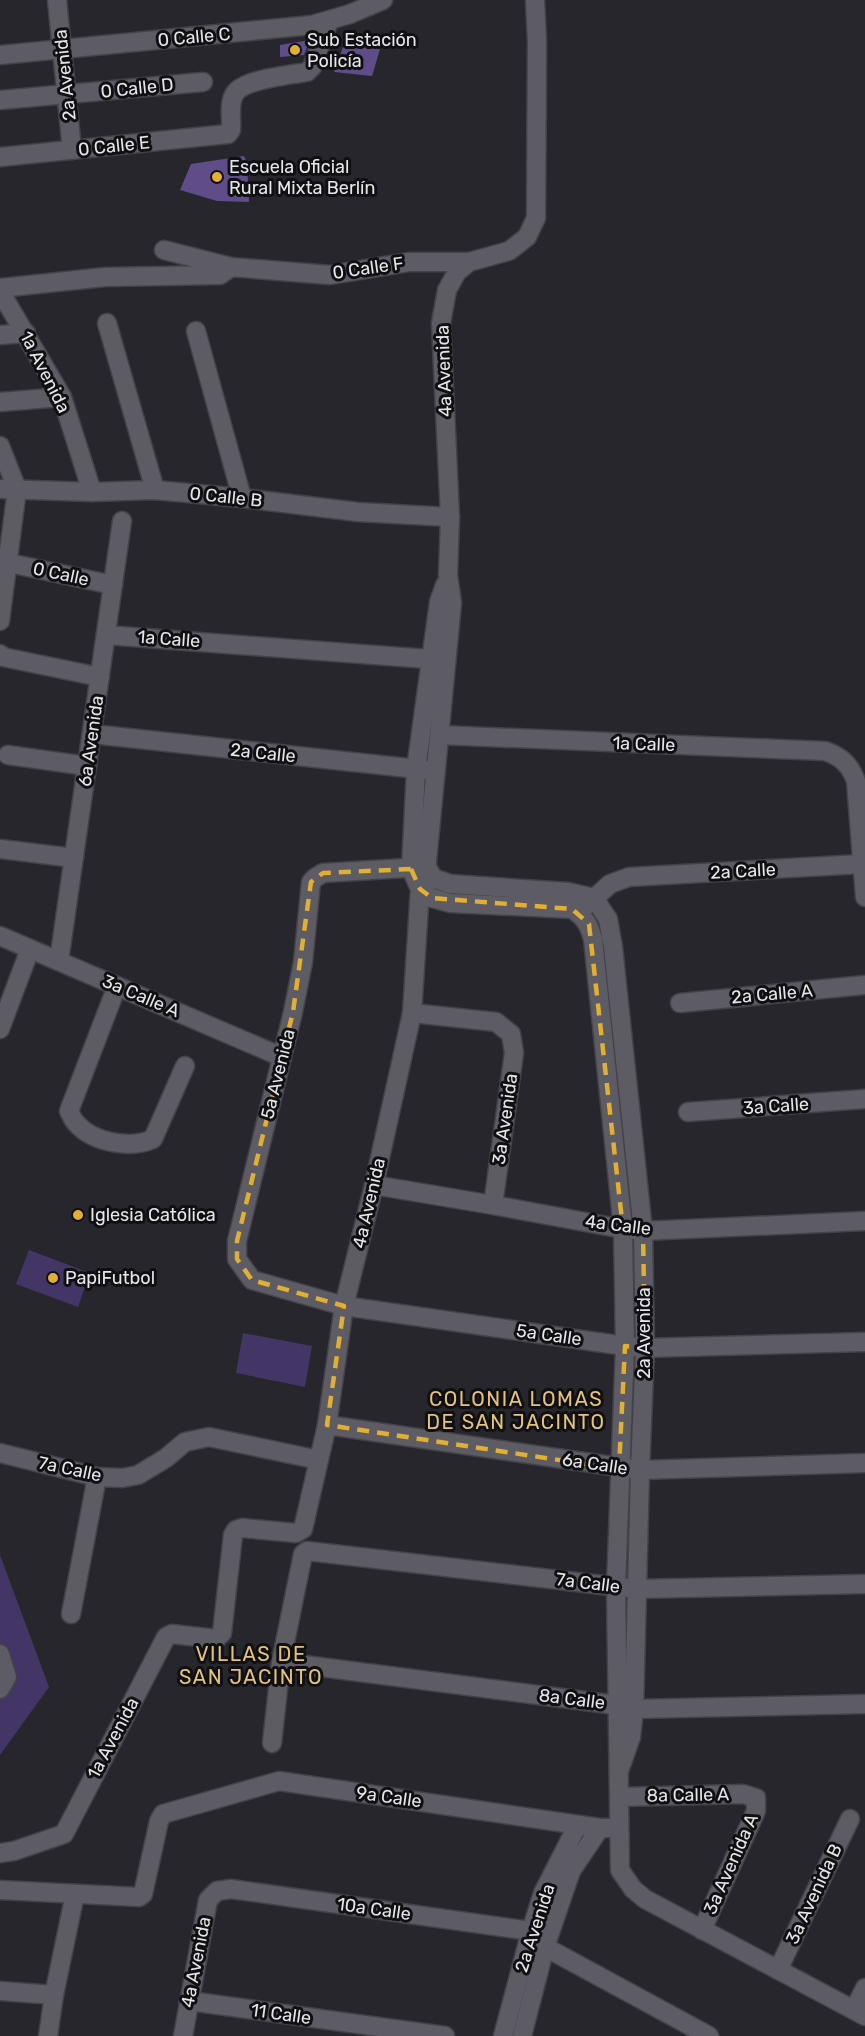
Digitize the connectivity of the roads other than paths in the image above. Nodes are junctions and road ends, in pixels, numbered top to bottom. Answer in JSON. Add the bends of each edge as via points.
{"nodes":[{"id":1,"x":57,"y":0,"type":"edge"},
{"id":2,"x":383,"y":0,"type":"edge"},
{"id":3,"x":535,"y":0,"type":"edge"},
{"id":4,"x":329,"y":21,"type":"junction"},
{"id":5,"x":62,"y":49,"type":"junction"},
{"id":6,"x":0,"y":55,"type":"edge"},
{"id":7,"x":203,"y":82,"type":"dead end"},
{"id":8,"x":66,"y":95,"type":"junction"},
{"id":9,"x":0,"y":100,"type":"edge"},
{"id":10,"x":72,"y":150,"type":"junction"},
{"id":11,"x":0,"y":157,"type":"edge"},
{"id":12,"x":164,"y":250,"type":"dead end"},
{"id":13,"x":469,"y":262,"type":"junction"},
{"id":14,"x":231,"y":267,"type":"junction"},
{"id":15,"x":0,"y":290,"type":"edge"},
{"id":16,"x":107,"y":323,"type":"dead end"},
{"id":17,"x":196,"y":331,"type":"dead end"},
{"id":18,"x":26,"y":333,"type":"junction"},
{"id":19,"x":0,"y":335,"type":"edge"},
{"id":20,"x":62,"y":397,"type":"junction"},
{"id":21,"x":0,"y":402,"type":"edge"},
{"id":22,"x":0,"y":446,"type":"edge"},
{"id":23,"x":9,"y":489,"type":"edge"},
{"id":24,"x":155,"y":490,"type":"junction"},
{"id":25,"x":92,"y":492,"type":"junction"},
{"id":26,"x":242,"y":498,"type":"junction"},
{"id":27,"x":450,"y":517,"type":"junction"},
{"id":28,"x":122,"y":520,"type":"dead end"},
{"id":29,"x":9,"y":563,"type":"junction"},
{"id":30,"x":113,"y":585,"type":"junction"},
{"id":31,"x":0,"y":621,"type":"edge"},
{"id":32,"x":106,"y":634,"type":"junction"},
{"id":33,"x":0,"y":654,"type":"edge"},
{"id":34,"x":439,"y":660,"type":"junction"},
{"id":35,"x":100,"y":677,"type":"junction"},
{"id":36,"x":92,"y":734,"type":"junction"},
{"id":37,"x":440,"y":735,"type":"junction"},
{"id":38,"x":8,"y":755,"type":"dead end"},
{"id":39,"x":87,"y":766,"type":"junction"},
{"id":40,"x":425,"y":770,"type":"junction"},
{"id":41,"x":0,"y":849,"type":"edge"},
{"id":42,"x":74,"y":858,"type":"junction"},
{"id":43,"x":862,"y":864,"type":"junction"},
{"id":44,"x":424,"y":873,"type":"junction"},
{"id":45,"x":865,"y":897,"type":"edge"},
{"id":46,"x":594,"y":898,"type":"junction"},
{"id":47,"x":579,"y":913,"type":"junction"},
{"id":48,"x":0,"y":936,"type":"edge"},
{"id":49,"x":30,"y":949,"type":"junction"},
{"id":50,"x":59,"y":961,"type":"junction"},
{"id":51,"x":865,"y":985,"type":"edge"},
{"id":52,"x":117,"y":986,"type":"junction"},
{"id":53,"x":680,"y":1003,"type":"dead end"},
{"id":54,"x":412,"y":1013,"type":"junction"},
{"id":55,"x":0,"y":1029,"type":"edge"},
{"id":56,"x":282,"y":1057,"type":"junction"},
{"id":57,"x":185,"y":1066,"type":"dead end"},
{"id":58,"x":865,"y":1099,"type":"edge"},
{"id":59,"x":688,"y":1112,"type":"dead end"},
{"id":60,"x":374,"y":1185,"type":"junction"},
{"id":61,"x":494,"y":1204,"type":"junction"},
{"id":62,"x":865,"y":1221,"type":"edge"},
{"id":63,"x":622,"y":1229,"type":"junction"},
{"id":64,"x":643,"y":1231,"type":"junction"},
{"id":65,"x":243,"y":1269,"type":"joint"},
{"id":66,"x":344,"y":1306,"type":"junction"},
{"id":67,"x":865,"y":1342,"type":"edge"},
{"id":68,"x":625,"y":1346,"type":"junction"},
{"id":69,"x":645,"y":1348,"type":"junction"},
{"id":70,"x":327,"y":1425,"type":"junction"},
{"id":71,"x":0,"y":1453,"type":"edge"},
{"id":72,"x":319,"y":1460,"type":"junction"},
{"id":73,"x":865,"y":1463,"type":"edge"},
{"id":74,"x":620,"y":1469,"type":"junction"},
{"id":75,"x":640,"y":1470,"type":"junction"},
{"id":76,"x":97,"y":1477,"type":"junction"},
{"id":77,"x":865,"y":1584,"type":"edge"},
{"id":78,"x":616,"y":1587,"type":"junction"},
{"id":79,"x":637,"y":1589,"type":"junction"},
{"id":80,"x":71,"y":1614,"type":"dead end"},
{"id":81,"x":222,"y":1633,"type":"joint"},
{"id":82,"x":0,"y":1654,"type":"edge"},
{"id":83,"x":281,"y":1662,"type":"junction"},
{"id":84,"x":0,"y":1689,"type":"edge"},
{"id":85,"x":865,"y":1704,"type":"edge"},
{"id":86,"x":616,"y":1705,"type":"junction"},
{"id":87,"x":634,"y":1709,"type":"junction"},
{"id":88,"x":272,"y":1743,"type":"dead end"},
{"id":89,"x":619,"y":1771,"type":"junction"},
{"id":90,"x":619,"y":1797,"type":"junction"},
{"id":91,"x":756,"y":1798,"type":"joint"},
{"id":92,"x":850,"y":1819,"type":"dead end"},
{"id":93,"x":580,"y":1825,"type":"junction"},
{"id":94,"x":600,"y":1828,"type":"junction"},
{"id":95,"x":619,"y":1828,"type":"junction"},
{"id":96,"x":0,"y":1853,"type":"edge"},
{"id":97,"x":0,"y":1890,"type":"edge"},
{"id":98,"x":217,"y":1891,"type":"joint"},
{"id":99,"x":75,"y":1894,"type":"junction"},
{"id":100,"x":702,"y":1930,"type":"junction"},
{"id":101,"x":531,"y":1931,"type":"junction"},
{"id":102,"x":545,"y":1947,"type":"junction"},
{"id":103,"x":778,"y":1970,"type":"junction"},
{"id":104,"x":865,"y":1988,"type":"edge"},
{"id":105,"x":0,"y":1991,"type":"edge"},
{"id":106,"x":54,"y":1995,"type":"junction"},
{"id":107,"x":189,"y":2001,"type":"junction"},
{"id":108,"x":860,"y":2013,"type":"edge"},
{"id":109,"x":48,"y":2036,"type":"edge"},
{"id":110,"x":183,"y":2036,"type":"edge"},
{"id":111,"x":445,"y":2036,"type":"edge"},
{"id":112,"x":503,"y":2036,"type":"edge"},
{"id":113,"x":522,"y":2036,"type":"edge"},
{"id":114,"x":709,"y":2036,"type":"edge"}],
"edges":[{"from":1,"to":5,"type":"street","name":"2a Avenida"},
{"from":2,"to":4,"type":"street","name":"0 Calle C"},
{"from":3,"to":13,"type":"street","via":[[536,218],[527,237],[509,251]]},
{"from":4,"to":5,"type":"street","name":"0 Calle C","via":[[312,26]]},
{"from":4,"to":10,"type":"street","name":"0 Calle E","via":[[307,72],[258,81],[236,93],[228,134]]},
{"from":5,"to":6,"type":"street","name":"0 Calle C"},
{"from":5,"to":8,"type":"street","name":"2a Avenida"},
{"from":7,"to":8,"type":"street","name":"0 Calle D"},
{"from":8,"to":9,"type":"street","name":"0 Calle D"},
{"from":8,"to":10,"type":"street","name":"2a Avenida"},
{"from":10,"to":11,"type":"street","name":"0 Calle E"},
{"from":12,"to":14,"type":"street","name":"0 Calle F"},
{"from":13,"to":14,"type":"street","name":"0 Calle F","via":[[409,262],[330,275]]},
{"from":13,"to":27,"type":"street","name":"4a Avenida","via":[[457,272],[447,290],[441,323]]},
{"from":14,"to":15,"type":"street","name":"0 Calle F","via":[[220,275],[105,277]]},
{"from":15,"to":18,"type":"street","name":"1a Avenida"},
{"from":16,"to":24,"type":"street"},
{"from":17,"to":26,"type":"street"},
{"from":18,"to":19,"type":"street"},
{"from":18,"to":20,"type":"street","name":"1a Avenida"},
{"from":20,"to":21,"type":"street"},
{"from":20,"to":25,"type":"street","name":"1a Avenida"},
{"from":22,"to":23,"type":"street"},
{"from":23,"to":25,"type":"street","name":"0 Calle B"},
{"from":23,"to":29,"type":"street"},
{"from":24,"to":25,"type":"street","name":"0 Calle B"},
{"from":24,"to":26,"type":"street","name":"0 Calle B"},
{"from":26,"to":27,"type":"street","name":"0 Calle B","via":[[358,512]]},
{"from":27,"to":34,"type":"street","name":"4a Avenida","via":[[448,575],[452,603]]},
{"from":28,"to":30,"type":"street","name":"6a Avenida"},
{"from":29,"to":30,"type":"street","name":"0 Calle"},
{"from":29,"to":31,"type":"street"},
{"from":30,"to":32,"type":"street","name":"6a Avenida"},
{"from":32,"to":34,"type":"street","name":"1a Calle"},
{"from":32,"to":35,"type":"street","name":"6a Avenida"},
{"from":33,"to":35,"type":"street"},
{"from":34,"to":37,"type":"street","name":"4a Avenida"},
{"from":34,"to":40,"type":"street","name":"4a Avenida"},
{"from":35,"to":36,"type":"street","name":"6a Avenida"},
{"from":36,"to":39,"type":"street","name":"6a Avenida"},
{"from":36,"to":40,"type":"street","name":"2a Calle"},
{"from":37,"to":40,"type":"street","name":"4a Avenida"},
{"from":37,"to":43,"type":"street","name":"1a Calle","via":[[825,751],[845,762],[856,781]]},
{"from":38,"to":39,"type":"street"},
{"from":39,"to":42,"type":"street","name":"6a Avenida"},
{"from":40,"to":44,"type":"street","name":"4a Avenida"},
{"from":41,"to":42,"type":"street"},
{"from":42,"to":50,"type":"street","name":"6a Avenida"},
{"from":43,"to":45,"type":"street"},
{"from":43,"to":46,"type":"street","name":"2a Calle","via":[[629,878],[610,884]]},
{"from":44,"to":46,"type":"street","via":[[450,884],[568,892]]},
{"from":44,"to":47,"type":"street","via":[[432,898],[450,903],[572,909]]},
{"from":44,"to":54,"type":"street","name":"4a Avenida"},
{"from":44,"to":56,"type":"street","name":"5a Avenida","via":[[323,873],[311,882],[303,962]]},
{"from":46,"to":47,"type":"street","name":"2a Calle"},
{"from":46,"to":64,"type":"street","name":"2a Avenida","via":[[608,920],[613,947]]},
{"from":47,"to":63,"type":"street","name":"2a Avenida","via":[[589,924],[593,939]]},
{"from":48,"to":49,"type":"street","name":"3a Calle A"},
{"from":49,"to":50,"type":"street","name":"3a Calle A"},
{"from":49,"to":55,"type":"street"},
{"from":50,"to":52,"type":"street","name":"3a Calle A"},
{"from":51,"to":53,"type":"street","name":"2a Calle A"},
{"from":52,"to":56,"type":"street","name":"3a Calle A"},
{"from":52,"to":57,"type":"street","via":[[69,1110],[75,1122],[87,1133],[124,1144],[143,1144],[153,1139]]},
{"from":54,"to":60,"type":"street","name":"4a Avenida"},
{"from":54,"to":61,"type":"street","name":"3a Avenida","via":[[496,1022],[511,1034],[514,1053]]},
{"from":56,"to":65,"type":"street","name":"5a Avenida","via":[[237,1241],[237,1259]]},
{"from":58,"to":59,"type":"street","name":"3a Calle"},
{"from":60,"to":61,"type":"street","name":"4a Calle"},
{"from":60,"to":66,"type":"street","name":"4a Avenida"},
{"from":61,"to":63,"type":"street","name":"4a Calle"},
{"from":62,"to":64,"type":"street","name":"4a Calle"},
{"from":63,"to":64,"type":"street","name":"4a Calle"},
{"from":63,"to":68,"type":"street","name":"2a Avenida"},
{"from":64,"to":69,"type":"street","name":"2a Avenida"},
{"from":65,"to":66,"type":"street","name":"5a Calle","via":[[252,1280]]},
{"from":66,"to":68,"type":"street","name":"5a Calle"},
{"from":66,"to":70,"type":"street","name":"4a Avenida"},
{"from":67,"to":69,"type":"street","name":"5a Calle"},
{"from":68,"to":69,"type":"street","name":"5a Calle"},
{"from":68,"to":74,"type":"street","name":"2a Avenida"},
{"from":69,"to":75,"type":"street","name":"2a Avenida"},
{"from":70,"to":72,"type":"street","name":"4a Avenida"},
{"from":70,"to":74,"type":"street","name":"6a Calle"},
{"from":71,"to":76,"type":"street","name":"7a Calle"},
{"from":72,"to":76,"type":"street","name":"7a Calle","via":[[209,1437],[185,1442],[138,1475]]},
{"from":72,"to":81,"type":"street","name":"4a Avenida","via":[[301,1532],[242,1528],[233,1535]]},
{"from":73,"to":75,"type":"street","name":"6a Calle"},
{"from":74,"to":75,"type":"street","name":"6a Calle"},
{"from":74,"to":78,"type":"street","name":"2a Avenida"},
{"from":75,"to":79,"type":"street","name":"2a Avenida"},
{"from":76,"to":80,"type":"street"},
{"from":77,"to":79,"type":"street","name":"7a Calle"},
{"from":78,"to":79,"type":"street","name":"7a Calle"},
{"from":78,"to":83,"type":"street","name":"7a Calle","via":[[312,1550],[303,1554]]},
{"from":78,"to":86,"type":"street","name":"2a Avenida"},
{"from":79,"to":87,"type":"street","name":"2a Avenida"},
{"from":81,"to":96,"type":"street","name":"1a Avenida","via":[[216,1639],[172,1634],[166,1637],[64,1834]]},
{"from":82,"to":84,"type":"street","via":[[7,1677]]},
{"from":83,"to":86,"type":"street","name":"8a Calle"},
{"from":83,"to":88,"type":"street"},
{"from":85,"to":87,"type":"street","name":"8a Calle"},
{"from":86,"to":87,"type":"street","name":"8a Calle"},
{"from":86,"to":89,"type":"street","name":"2a Avenida"},
{"from":87,"to":89,"type":"street","name":"2a Avenida","via":[[631,1737]]},
{"from":89,"to":90,"type":"street","name":"2a Avenida"},
{"from":90,"to":91,"type":"street","name":"8a Calle A","via":[[743,1794]]},
{"from":90,"to":95,"type":"street","name":"2a Avenida"},
{"from":91,"to":100,"type":"street","name":"3a Avenida A","via":[[756,1811]]},
{"from":92,"to":103,"type":"street","name":"3a Avenida B"},
{"from":93,"to":94,"type":"street","name":"9a Calle"},
{"from":93,"to":99,"type":"street","name":"9a Calle","via":[[279,1781],[163,1814],[143,1894],[139,1897]]},
{"from":93,"to":101,"type":"street","name":"2a Avenida","via":[[543,1893]]},
{"from":94,"to":95,"type":"street","name":"9a Calle"},
{"from":94,"to":102,"type":"street","name":"2a Avenida","via":[[571,1871]]},
{"from":95,"to":100,"type":"street","name":"2a Avenida","via":[[620,1870],[633,1890]]},
{"from":97,"to":99,"type":"street"},
{"from":98,"to":101,"type":"street","name":"10a Calle","via":[[231,1889]]},
{"from":98,"to":107,"type":"street","name":"4a Avenida","via":[[208,1900]]},
{"from":99,"to":106,"type":"street"},
{"from":100,"to":103,"type":"street"},
{"from":101,"to":112,"type":"street","name":"2a Avenida"},
{"from":102,"to":113,"type":"street","name":"2a Avenida"},
{"from":102,"to":114,"type":"street"},
{"from":103,"to":108,"type":"street"},
{"from":104,"to":108,"type":"street"},
{"from":105,"to":106,"type":"street"},
{"from":106,"to":109,"type":"street"},
{"from":107,"to":110,"type":"street","name":"4a Avenida"},
{"from":107,"to":111,"type":"street","name":"11 Calle"}]}
